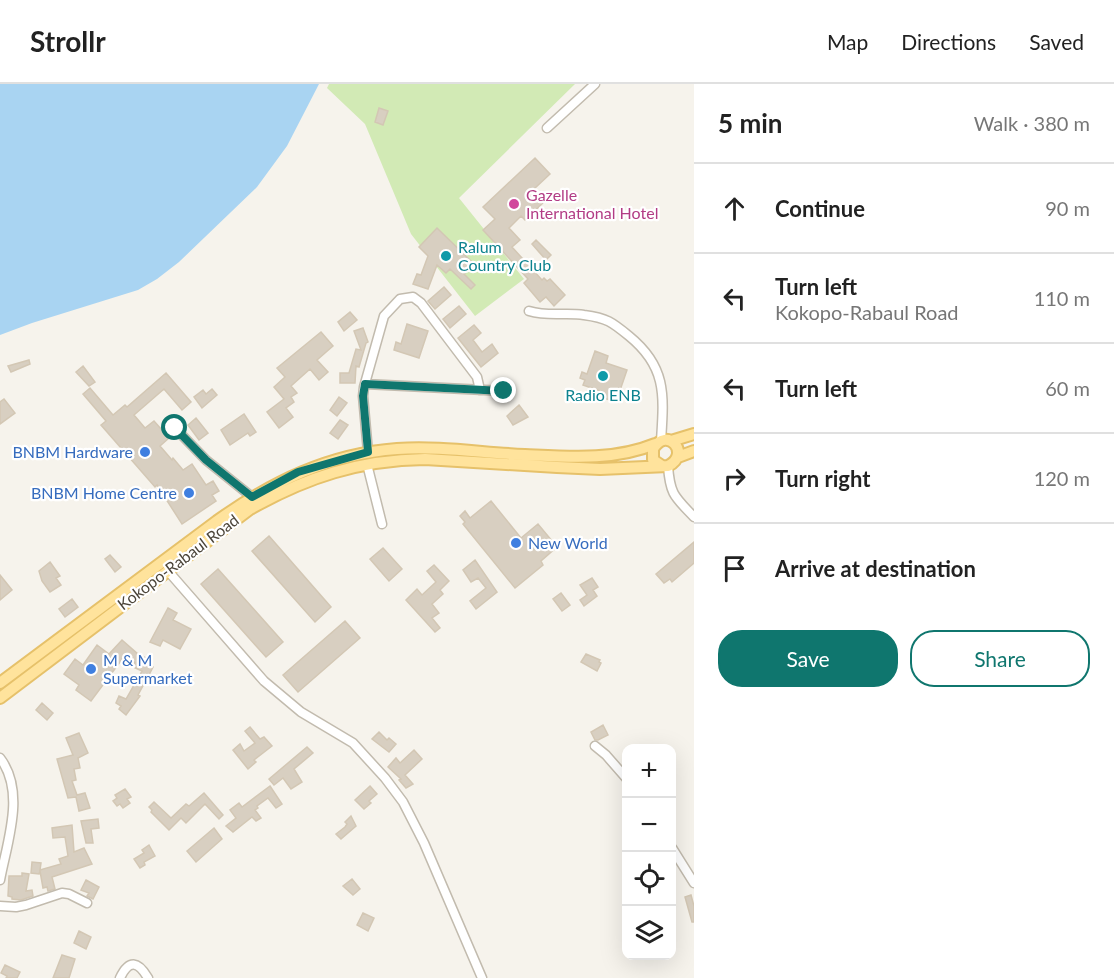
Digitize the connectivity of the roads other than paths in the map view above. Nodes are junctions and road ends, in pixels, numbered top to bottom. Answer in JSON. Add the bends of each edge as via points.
{"nodes":[{"id":1,"x":595,"y":84,"type":"edge"},
{"id":2,"x":547,"y":128,"type":"dead end"},
{"id":3,"x":529,"y":311,"type":"dead end"},
{"id":4,"x":365,"y":384,"type":"junction"},
{"id":5,"x":480,"y":390,"type":"junction"},
{"id":6,"x":504,"y":391,"type":"dead end"},
{"id":7,"x":175,"y":428,"type":"dead end"},
{"id":8,"x":694,"y":434,"type":"edge"},
{"id":9,"x":662,"y":442,"type":"junction"},
{"id":10,"x":694,"y":451,"type":"edge"},
{"id":11,"x":368,"y":452,"type":"junction"},
{"id":12,"x":678,"y":458,"type":"junction"},
{"id":13,"x":367,"y":464,"type":"junction"},
{"id":14,"x":665,"y":466,"type":"junction"},
{"id":15,"x":252,"y":497,"type":"junction"},
{"id":16,"x":694,"y":517,"type":"edge"},
{"id":17,"x":382,"y":524,"type":"dead end"},
{"id":18,"x":168,"y":571,"type":"junction"},
{"id":19,"x":0,"y":683,"type":"edge"},
{"id":20,"x":0,"y":698,"type":"edge"},
{"id":21,"x":595,"y":746,"type":"dead end"},
{"id":22,"x":0,"y":758,"type":"edge"},
{"id":23,"x":622,"y":773,"type":"edge"},
{"id":24,"x":675,"y":852,"type":"edge"},
{"id":25,"x":0,"y":880,"type":"edge"},
{"id":26,"x":694,"y":883,"type":"edge"},
{"id":27,"x":87,"y":903,"type":"dead end"},
{"id":28,"x":0,"y":906,"type":"edge"},
{"id":29,"x":120,"y":978,"type":"edge"},
{"id":30,"x":148,"y":978,"type":"edge"},
{"id":31,"x":482,"y":978,"type":"edge"}],
"edges":[{"from":1,"to":2,"type":"street"},
{"from":3,"to":9,"type":"street","via":[[610,320],[636,342],[654,363],[661,386]]},
{"from":4,"to":5,"type":"street"},
{"from":4,"to":5,"type":"street","via":[[384,316],[400,299],[413,297],[477,377]]},
{"from":4,"to":11,"type":"street"},
{"from":5,"to":6,"type":"street"},
{"from":7,"to":15,"type":"street","via":[[206,460]]},
{"from":8,"to":9,"type":"main road","name":"Kokopo-Rabaul Road"},
{"from":9,"to":11,"type":"main road","name":"Kokopo-Rabaul Road","via":[[629,453],[603,456],[427,449]]},
{"from":9,"to":12,"type":"main road","via":[[678,448]]},
{"from":9,"to":14,"type":"main road","via":[[652,454],[653,460]]},
{"from":10,"to":12,"type":"main road"},
{"from":11,"to":15,"type":"main road","name":"Kokopo-Rabaul Road","via":[[298,472]]},
{"from":12,"to":14,"type":"main road"},
{"from":13,"to":14,"type":"main road","name":"Kokopo-Rabaul Road","via":[[425,459],[600,469]]},
{"from":13,"to":17,"type":"street"},
{"from":13,"to":18,"type":"main road","name":"Kokopo-Rabaul Road","via":[[323,475],[273,496]]},
{"from":14,"to":16,"type":"street","via":[[673,494]]},
{"from":15,"to":19,"type":"main road","name":"Kokopo-Rabaul Road"},
{"from":18,"to":20,"type":"main road","name":"Kokopo-Rabaul Road"},
{"from":18,"to":31,"type":"street","via":[[264,681],[301,712],[353,743],[385,778],[403,802],[424,843]]},
{"from":21,"to":23,"type":"street"},
{"from":22,"to":25,"type":"street","via":[[11,776],[13,791]]},
{"from":24,"to":26,"type":"street"},
{"from":27,"to":28,"type":"street","via":[[62,893],[26,905]]},
{"from":29,"to":30,"type":"street","via":[[130,964],[140,966]]}]}
